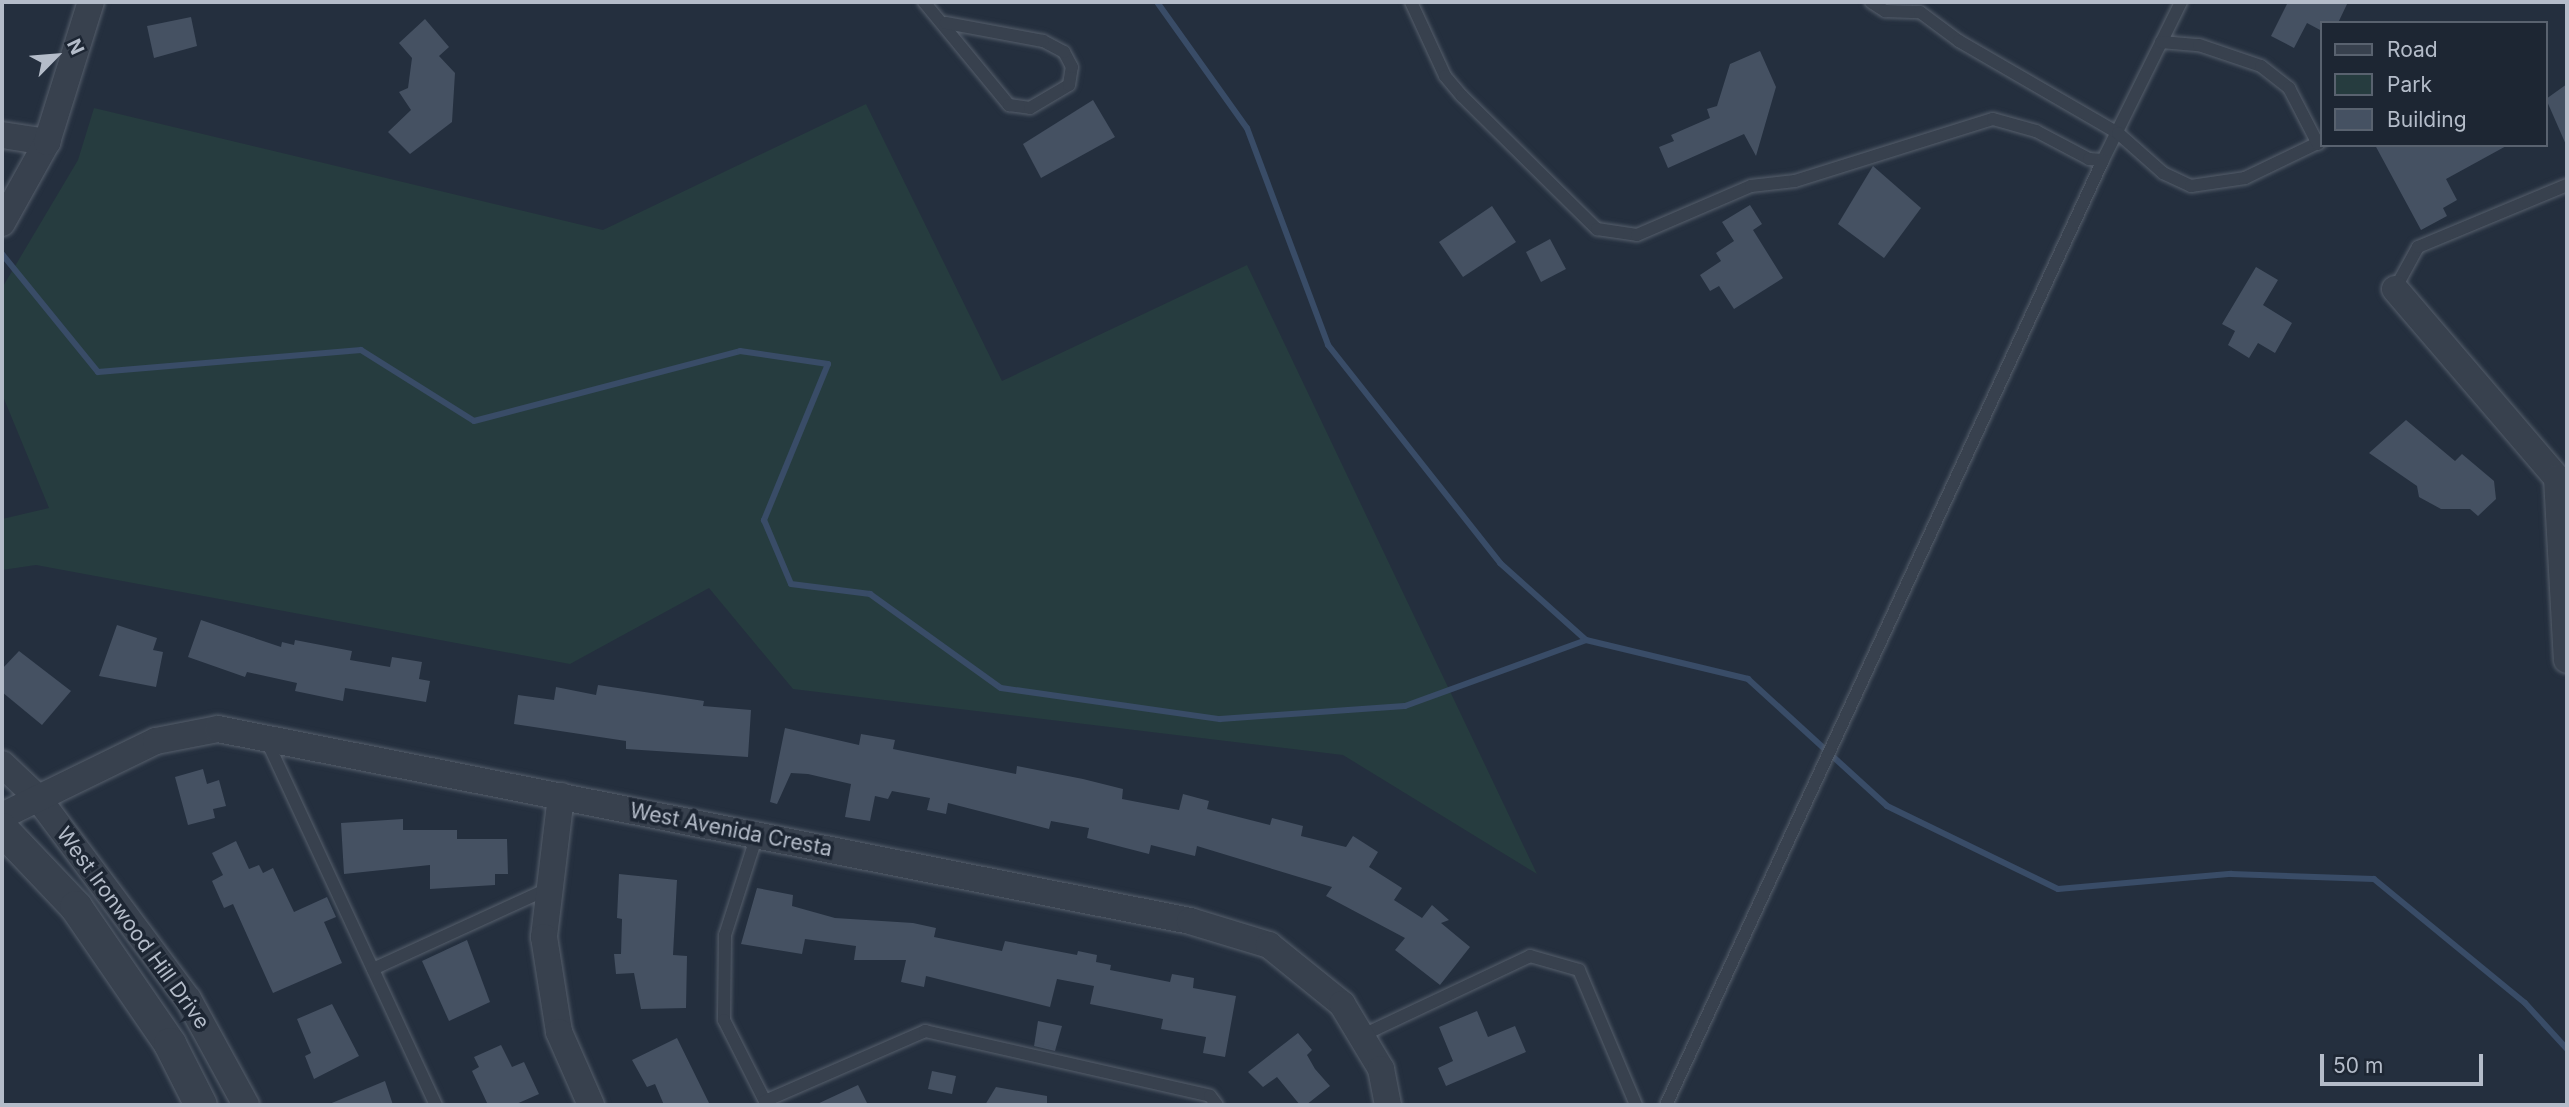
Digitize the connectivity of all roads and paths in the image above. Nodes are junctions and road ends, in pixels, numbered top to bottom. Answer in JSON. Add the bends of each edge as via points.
{"nodes":[{"id":1,"x":92,"y":2,"type":"edge"},
{"id":2,"x":924,"y":2,"type":"edge"},
{"id":3,"x":1411,"y":2,"type":"edge"},
{"id":4,"x":1871,"y":2,"type":"edge"},
{"id":5,"x":2181,"y":2,"type":"edge"},
{"id":6,"x":1911,"y":5,"type":"edge"},
{"id":7,"x":946,"y":23,"type":"junction"},
{"id":8,"x":2161,"y":42,"type":"junction"},
{"id":9,"x":2118,"y":133,"type":"junction"},
{"id":10,"x":2,"y":135,"type":"edge"},
{"id":11,"x":47,"y":142,"type":"junction"},
{"id":12,"x":2320,"y":143,"type":"edge"},
{"id":13,"x":2103,"y":160,"type":"junction"},
{"id":14,"x":2567,"y":185,"type":"edge"},
{"id":15,"x":2,"y":223,"type":"edge"},
{"id":16,"x":2395,"y":289,"type":"joint"},
{"id":17,"x":2567,"y":660,"type":"edge"},
{"id":18,"x":264,"y":736,"type":"junction"},
{"id":19,"x":2,"y":764,"type":"edge"},
{"id":20,"x":561,"y":796,"type":"junction"},
{"id":21,"x":38,"y":798,"type":"junction"},
{"id":22,"x":2,"y":816,"type":"edge"},
{"id":23,"x":2,"y":830,"type":"edge"},
{"id":24,"x":757,"y":835,"type":"junction"},
{"id":25,"x":550,"y":888,"type":"junction"},
{"id":26,"x":373,"y":969,"type":"junction"},
{"id":27,"x":1361,"y":1036,"type":"junction"},
{"id":28,"x":766,"y":1103,"type":"edge"},
{"id":29,"x":201,"y":1105,"type":"edge"},
{"id":30,"x":246,"y":1105,"type":"edge"},
{"id":31,"x":436,"y":1105,"type":"edge"},
{"id":32,"x":591,"y":1105,"type":"edge"},
{"id":33,"x":1217,"y":1105,"type":"edge"},
{"id":34,"x":1388,"y":1105,"type":"edge"},
{"id":35,"x":1636,"y":1105,"type":"edge"},
{"id":36,"x":1666,"y":1105,"type":"edge"}],
"edges":[{"from":1,"to":11,"type":"street"},
{"from":2,"to":7,"type":"lane"},
{"from":3,"to":13,"type":"lane","via":[[1445,76],[1462,96],[1597,229],[1612,234],[1637,235],[1751,186],[1795,181],[1993,119],[2036,131],[2089,159]]},
{"from":4,"to":6,"type":"lane","via":[[1885,11]]},
{"from":5,"to":8,"type":"lane"},
{"from":6,"to":9,"type":"lane"},
{"from":7,"to":7,"type":"lane","via":[[1009,106],[1030,108],[1069,85],[1072,67],[1065,52],[1043,41]]},
{"from":8,"to":9,"type":"lane"},
{"from":8,"to":12,"type":"lane","via":[[2199,45],[2261,66],[2290,88]]},
{"from":9,"to":12,"type":"lane","via":[[2163,173],[2191,186],[2245,178]]},
{"from":9,"to":13,"type":"lane"},
{"from":10,"to":11,"type":"street"},
{"from":11,"to":15,"type":"street"},
{"from":13,"to":36,"type":"lane"},
{"from":14,"to":16,"type":"lane","via":[[2418,247]]},
{"from":16,"to":17,"type":"street","via":[[2557,478]]},
{"from":18,"to":20,"type":"street","name":"West Avenida Cresta"},
{"from":18,"to":21,"type":"street","name":"West Avenida Cresta","via":[[218,729],[156,741]]},
{"from":18,"to":26,"type":"lane"},
{"from":19,"to":21,"type":"street","name":"West Ironwood Hill Drive"},
{"from":20,"to":24,"type":"street","name":"West Avenida Cresta"},
{"from":20,"to":25,"type":"street"},
{"from":21,"to":22,"type":"street","name":"West Avenida Cresta"},
{"from":21,"to":30,"type":"street","name":"West Ironwood Hill Drive","via":[[188,999]]},
{"from":23,"to":29,"type":"street","name":"West Ironwood Hill Drive","via":[[76,907],[170,1044]]},
{"from":24,"to":27,"type":"street","name":"West Avenida Cresta","via":[[1189,921],[1269,945],[1342,1004]]},
{"from":24,"to":28,"type":"lane","via":[[725,935],[724,1020]]},
{"from":25,"to":26,"type":"lane"},
{"from":25,"to":32,"type":"street","via":[[544,937],[559,1032]]},
{"from":26,"to":31,"type":"lane"},
{"from":27,"to":34,"type":"street","name":"West Avenida Cresta","via":[[1381,1069]]},
{"from":27,"to":35,"type":"lane","via":[[1530,956],[1579,970]]},
{"from":28,"to":33,"type":"lane","via":[[925,1031],[1210,1096]]}]}
